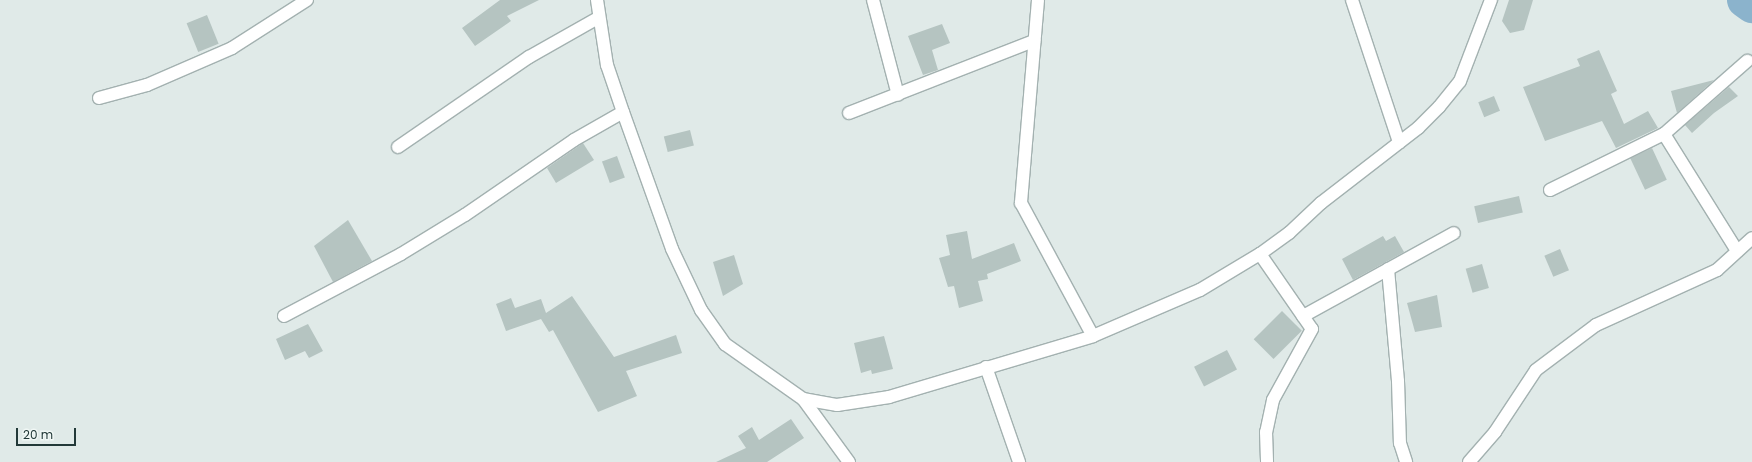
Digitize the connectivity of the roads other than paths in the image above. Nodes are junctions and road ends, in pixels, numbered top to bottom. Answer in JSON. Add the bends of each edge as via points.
{"nodes":[{"id":1,"x":307,"y":0,"type":"edge"},
{"id":2,"x":597,"y":0,"type":"edge"},
{"id":3,"x":873,"y":0,"type":"edge"},
{"id":4,"x":1038,"y":0,"type":"edge"},
{"id":5,"x":1352,"y":0,"type":"edge"},
{"id":6,"x":1491,"y":0,"type":"edge"},
{"id":7,"x":598,"y":18,"type":"junction"},
{"id":8,"x":1034,"y":41,"type":"junction"},
{"id":9,"x":1747,"y":61,"type":"dead end"},
{"id":10,"x":898,"y":95,"type":"junction"},
{"id":11,"x":99,"y":98,"type":"dead end"},
{"id":12,"x":623,"y":112,"type":"junction"},
{"id":13,"x":849,"y":113,"type":"dead end"},
{"id":14,"x":1664,"y":134,"type":"junction"},
{"id":15,"x":1399,"y":142,"type":"junction"},
{"id":16,"x":398,"y":147,"type":"dead end"},
{"id":17,"x":1550,"y":190,"type":"dead end"},
{"id":18,"x":1454,"y":233,"type":"dead end"},
{"id":19,"x":1752,"y":238,"type":"edge"},
{"id":20,"x":1737,"y":251,"type":"junction"},
{"id":21,"x":1260,"y":254,"type":"junction"},
{"id":22,"x":1388,"y":269,"type":"junction"},
{"id":23,"x":284,"y":316,"type":"dead end"},
{"id":24,"x":1302,"y":316,"type":"junction"},
{"id":25,"x":1093,"y":336,"type":"junction"},
{"id":26,"x":986,"y":367,"type":"junction"},
{"id":27,"x":803,"y":399,"type":"junction"},
{"id":28,"x":849,"y":462,"type":"edge"},
{"id":29,"x":1020,"y":462,"type":"edge"},
{"id":30,"x":1267,"y":462,"type":"edge"},
{"id":31,"x":1406,"y":462,"type":"edge"},
{"id":32,"x":1469,"y":462,"type":"edge"}],
"edges":[{"from":1,"to":11,"type":"street","via":[[232,48],[147,85]]},
{"from":2,"to":7,"type":"street"},
{"from":3,"to":10,"type":"street"},
{"from":4,"to":8,"type":"street"},
{"from":5,"to":15,"type":"street"},
{"from":6,"to":15,"type":"street","via":[[1460,81],[1439,107]]},
{"from":7,"to":12,"type":"street","via":[[607,65]]},
{"from":7,"to":16,"type":"street","via":[[529,57]]},
{"from":8,"to":10,"type":"street"},
{"from":8,"to":25,"type":"street","via":[[1021,202]]},
{"from":9,"to":14,"type":"street"},
{"from":10,"to":13,"type":"street"},
{"from":12,"to":23,"type":"street","via":[[574,140],[465,215],[401,254]]},
{"from":12,"to":27,"type":"street","via":[[659,216],[684,279],[701,310],[725,344]]},
{"from":14,"to":17,"type":"street"},
{"from":14,"to":20,"type":"street"},
{"from":15,"to":21,"type":"street"},
{"from":18,"to":22,"type":"street"},
{"from":19,"to":20,"type":"street"},
{"from":20,"to":32,"type":"street","via":[[1717,270],[1697,281],[1596,325],[1536,370],[1495,432]]},
{"from":21,"to":24,"type":"street"},
{"from":21,"to":25,"type":"street","via":[[1200,290]]},
{"from":22,"to":24,"type":"street"},
{"from":22,"to":31,"type":"street","via":[[1398,381],[1400,442]]},
{"from":24,"to":30,"type":"street","via":[[1312,329],[1273,400],[1266,432]]},
{"from":25,"to":26,"type":"street"},
{"from":26,"to":27,"type":"street","via":[[863,402],[837,405]]},
{"from":26,"to":29,"type":"street"},
{"from":27,"to":28,"type":"street"}]}
